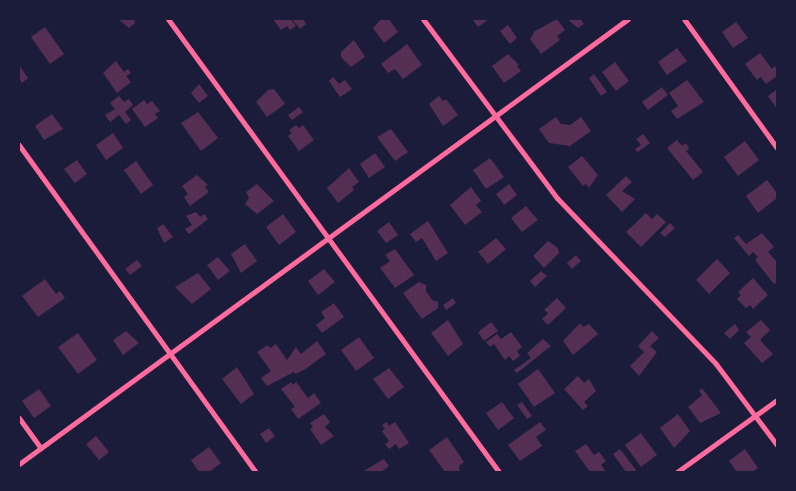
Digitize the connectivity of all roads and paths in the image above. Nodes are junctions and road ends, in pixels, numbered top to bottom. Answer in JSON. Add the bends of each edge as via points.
{"nodes":[{"id":1,"x":168,"y":19,"type":"edge"},
{"id":2,"x":423,"y":19,"type":"edge"},
{"id":3,"x":628,"y":19,"type":"edge"},
{"id":4,"x":684,"y":19,"type":"edge"},
{"id":5,"x":495,"y":117,"type":"junction"},
{"id":6,"x":19,"y":145,"type":"edge"},
{"id":7,"x":777,"y":148,"type":"edge"},
{"id":8,"x":329,"y":239,"type":"junction"},
{"id":9,"x":170,"y":354,"type":"junction"},
{"id":10,"x":777,"y":400,"type":"edge"},
{"id":11,"x":756,"y":415,"type":"junction"},
{"id":12,"x":19,"y":418,"type":"edge"},
{"id":13,"x":777,"y":445,"type":"edge"},
{"id":14,"x":41,"y":448,"type":"junction"},
{"id":15,"x":19,"y":464,"type":"edge"},
{"id":16,"x":256,"y":472,"type":"edge"},
{"id":17,"x":499,"y":472,"type":"edge"},
{"id":18,"x":677,"y":472,"type":"edge"}],
"edges":[{"from":1,"to":8,"type":"street"},
{"from":2,"to":5,"type":"street"},
{"from":3,"to":5,"type":"street"},
{"from":4,"to":7,"type":"street"},
{"from":5,"to":8,"type":"street"},
{"from":5,"to":11,"type":"street","via":[[557,198],[716,364]]},
{"from":6,"to":9,"type":"street"},
{"from":8,"to":9,"type":"street"},
{"from":8,"to":17,"type":"street"},
{"from":9,"to":14,"type":"street"},
{"from":9,"to":16,"type":"street"},
{"from":10,"to":11,"type":"street"},
{"from":11,"to":13,"type":"street"},
{"from":11,"to":18,"type":"street"},
{"from":12,"to":14,"type":"street"},
{"from":14,"to":15,"type":"street"}]}
